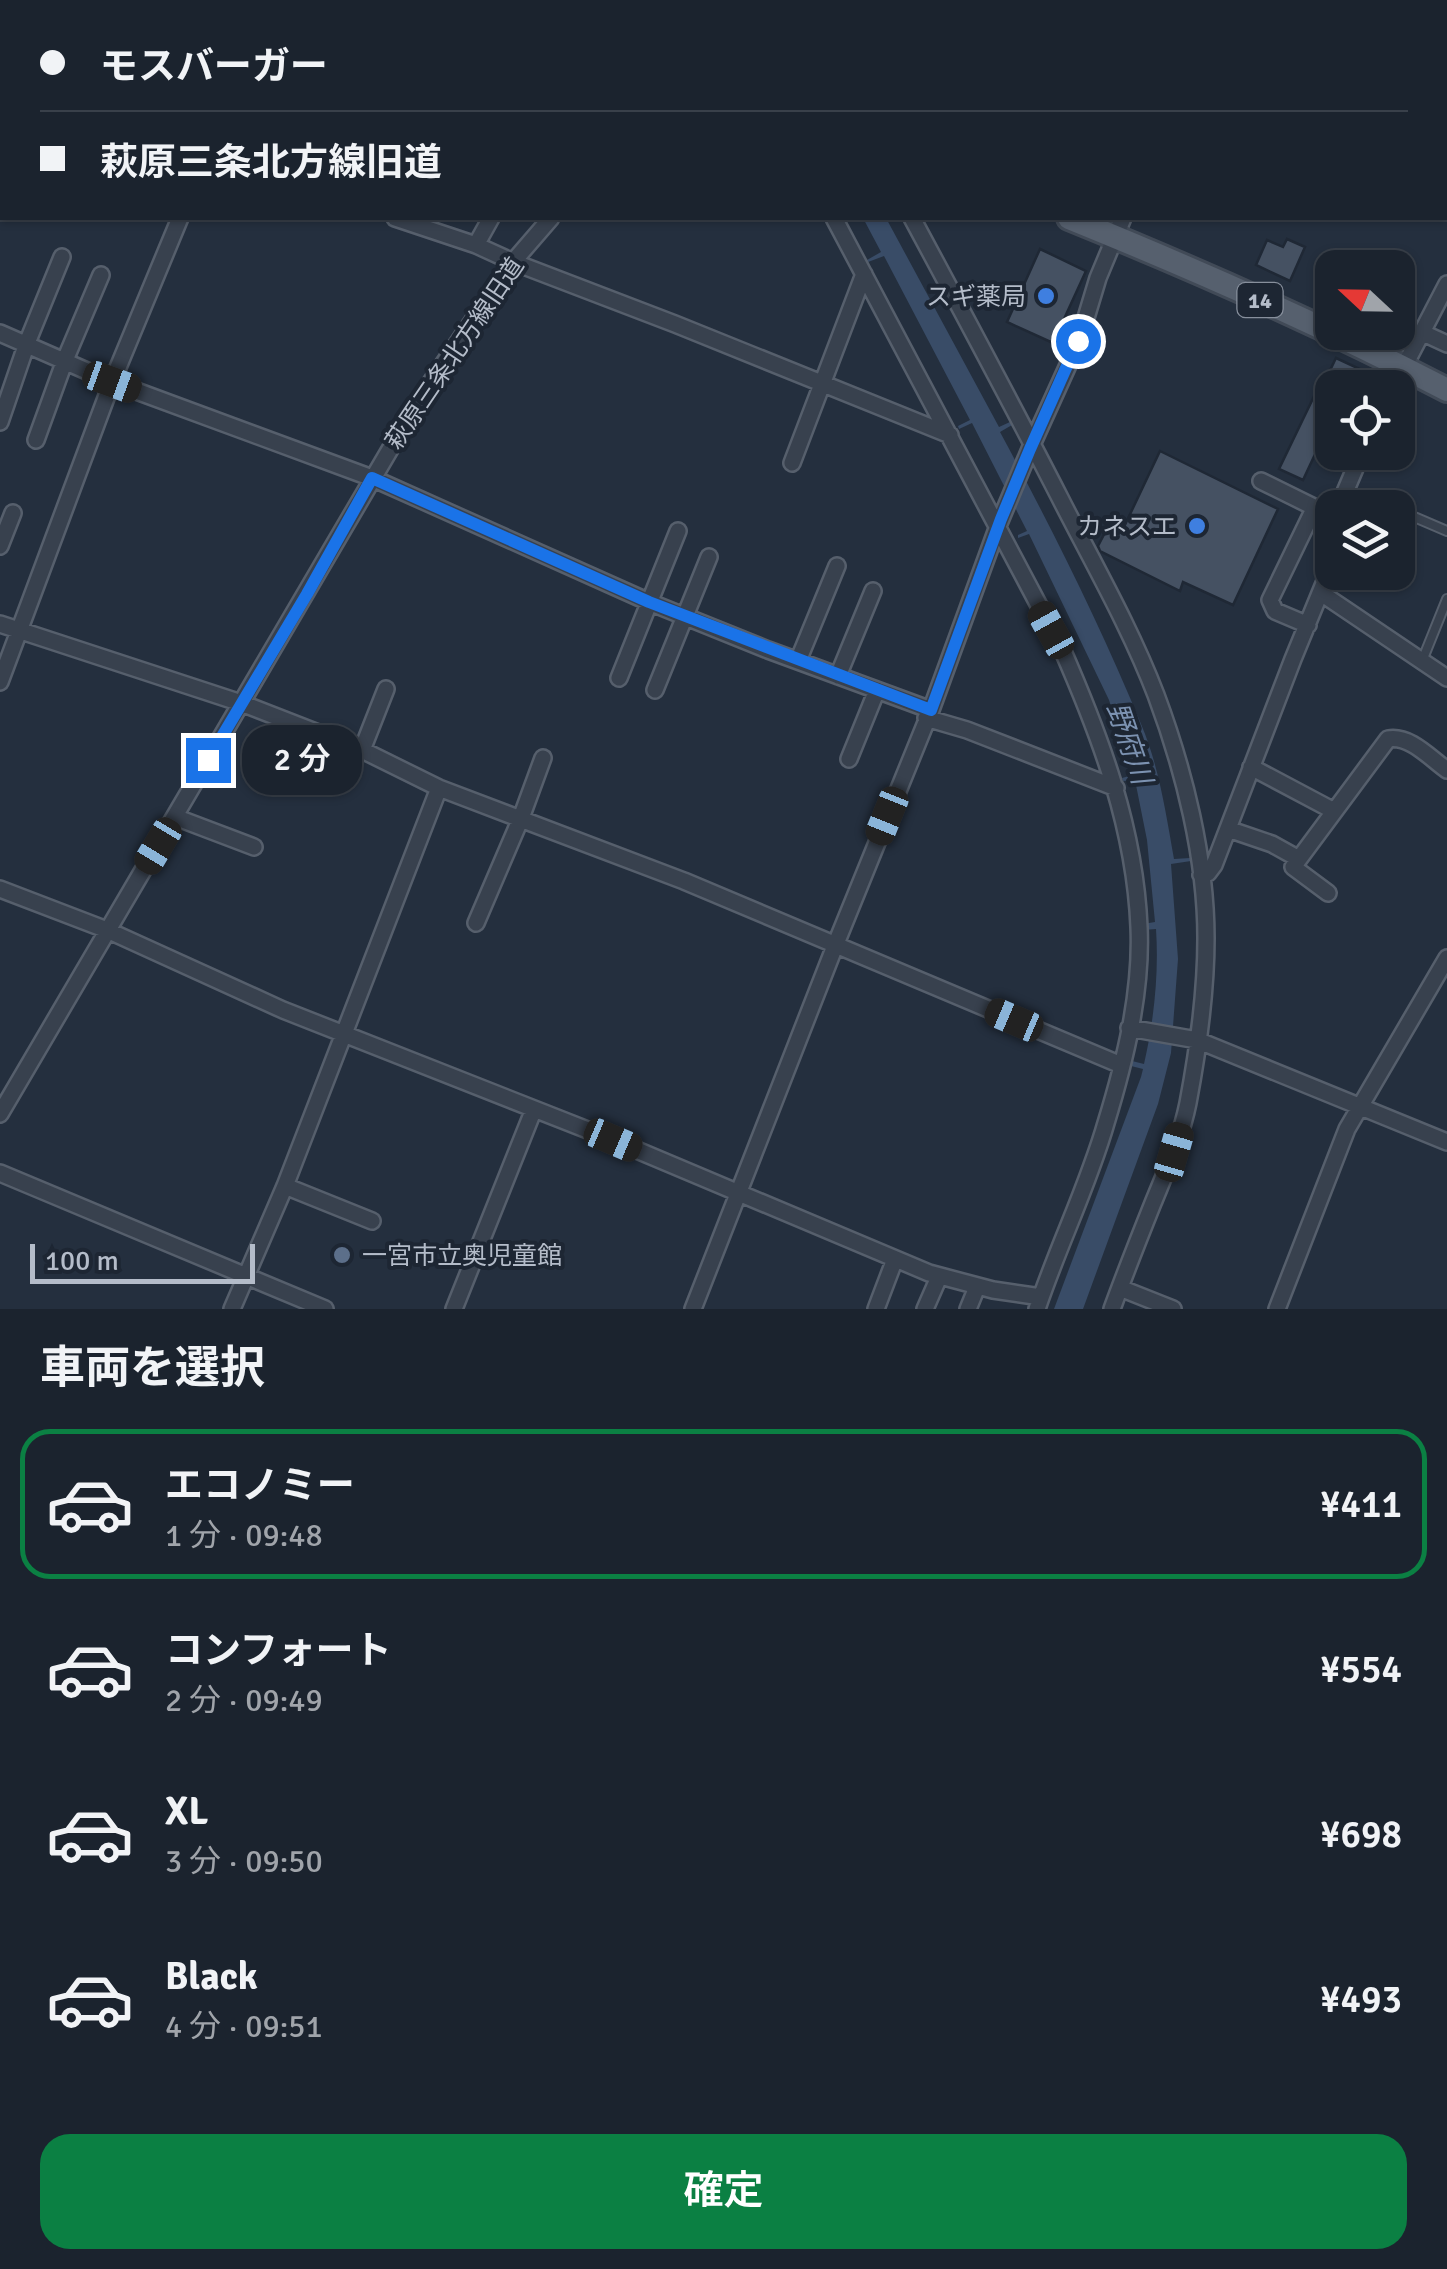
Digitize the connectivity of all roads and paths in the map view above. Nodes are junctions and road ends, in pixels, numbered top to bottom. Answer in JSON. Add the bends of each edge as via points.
{"nodes":[{"id":1,"x":179,"y":220,"type":"edge"},
{"id":2,"x":401,"y":220,"type":"edge"},
{"id":3,"x":490,"y":220,"type":"edge"},
{"id":4,"x":549,"y":220,"type":"edge"},
{"id":5,"x":835,"y":220,"type":"edge"},
{"id":6,"x":913,"y":220,"type":"edge"},
{"id":7,"x":1080,"y":220,"type":"edge"},
{"id":8,"x":1118,"y":227,"type":"edge"},
{"id":9,"x":476,"y":245,"type":"junction"},
{"id":10,"x":62,"y":257,"type":"dead end"},
{"id":11,"x":513,"y":262,"type":"junction"},
{"id":12,"x":864,"y":274,"type":"junction"},
{"id":13,"x":100,"y":275,"type":"dead end"},
{"id":14,"x":1447,"y":284,"type":"edge"},
{"id":15,"x":1421,"y":332,"type":"junction"},
{"id":16,"x":0,"y":333,"type":"edge"},
{"id":17,"x":27,"y":344,"type":"junction"},
{"id":18,"x":1447,"y":344,"type":"edge"},
{"id":19,"x":65,"y":360,"type":"junction"},
{"id":20,"x":1384,"y":370,"type":"edge"},
{"id":21,"x":1401,"y":370,"type":"edge"},
{"id":22,"x":112,"y":382,"type":"junction"},
{"id":23,"x":1415,"y":382,"type":"edge"},
{"id":24,"x":822,"y":384,"type":"junction"},
{"id":25,"x":1447,"y":390,"type":"edge"},
{"id":26,"x":0,"y":422,"type":"edge"},
{"id":27,"x":950,"y":435,"type":"junction"},
{"id":28,"x":36,"y":440,"type":"dead end"},
{"id":29,"x":1031,"y":446,"type":"junction"},
{"id":30,"x":792,"y":462,"type":"dead end"},
{"id":31,"x":372,"y":478,"type":"junction"},
{"id":32,"x":1261,"y":481,"type":"dead end"},
{"id":33,"x":1315,"y":508,"type":"joint"},
{"id":34,"x":13,"y":513,"type":"dead end"},
{"id":35,"x":1415,"y":517,"type":"edge"},
{"id":36,"x":1000,"y":522,"type":"junction"},
{"id":37,"x":678,"y":531,"type":"dead end"},
{"id":38,"x":1447,"y":531,"type":"edge"},
{"id":39,"x":0,"y":546,"type":"edge"},
{"id":40,"x":709,"y":558,"type":"dead end"},
{"id":41,"x":837,"y":566,"type":"dead end"},
{"id":42,"x":1322,"y":590,"type":"edge"},
{"id":43,"x":873,"y":591,"type":"dead end"},
{"id":44,"x":1321,"y":594,"type":"junction"},
{"id":45,"x":1447,"y":599,"type":"edge"},
{"id":46,"x":649,"y":602,"type":"junction"},
{"id":47,"x":685,"y":617,"type":"junction"},
{"id":48,"x":0,"y":624,"type":"edge"},
{"id":49,"x":1308,"y":625,"type":"junction"},
{"id":50,"x":20,"y":631,"type":"junction"},
{"id":51,"x":798,"y":661,"type":"junction"},
{"id":52,"x":1422,"y":661,"type":"junction"},
{"id":53,"x":838,"y":676,"type":"junction"},
{"id":54,"x":618,"y":678,"type":"dead end"},
{"id":55,"x":1447,"y":678,"type":"edge"},
{"id":56,"x":0,"y":682,"type":"edge"},
{"id":57,"x":386,"y":690,"type":"dead end"},
{"id":58,"x":655,"y":690,"type":"dead end"},
{"id":59,"x":877,"y":690,"type":"junction"},
{"id":60,"x":241,"y":703,"type":"junction"},
{"id":61,"x":928,"y":714,"type":"junction"},
{"id":62,"x":362,"y":750,"type":"junction"},
{"id":63,"x":543,"y":758,"type":"dead end"},
{"id":64,"x":849,"y":759,"type":"dead end"},
{"id":65,"x":1251,"y":767,"type":"junction"},
{"id":66,"x":1447,"y":770,"type":"edge"},
{"id":67,"x":439,"y":788,"type":"junction"},
{"id":68,"x":1116,"y":788,"type":"junction"},
{"id":69,"x":1334,"y":812,"type":"junction"},
{"id":70,"x":175,"y":817,"type":"junction"},
{"id":71,"x":521,"y":818,"type":"junction"},
{"id":72,"x":1228,"y":829,"type":"junction"},
{"id":73,"x":254,"y":847,"type":"dead end"},
{"id":74,"x":1298,"y":859,"type":"junction"},
{"id":75,"x":1201,"y":874,"type":"junction"},
{"id":76,"x":0,"y":889,"type":"edge"},
{"id":77,"x":1328,"y":893,"type":"dead end"},
{"id":78,"x":476,"y":923,"type":"dead end"},
{"id":79,"x":107,"y":930,"type":"junction"},
{"id":80,"x":835,"y":946,"type":"junction"},
{"id":81,"x":1447,"y":958,"type":"edge"},
{"id":82,"x":1131,"y":1028,"type":"junction"},
{"id":83,"x":343,"y":1032,"type":"junction"},
{"id":84,"x":1194,"y":1040,"type":"junction"},
{"id":85,"x":1121,"y":1065,"type":"junction"},
{"id":86,"x":1361,"y":1107,"type":"junction"},
{"id":87,"x":534,"y":1109,"type":"junction"},
{"id":88,"x":0,"y":1114,"type":"edge"},
{"id":89,"x":1447,"y":1142,"type":"edge"},
{"id":90,"x":0,"y":1172,"type":"edge"},
{"id":91,"x":284,"y":1186,"type":"junction"},
{"id":92,"x":738,"y":1191,"type":"junction"},
{"id":93,"x":372,"y":1221,"type":"dead end"},
{"id":94,"x":894,"y":1258,"type":"junction"},
{"id":95,"x":938,"y":1276,"type":"junction"},
{"id":96,"x":244,"y":1277,"type":"junction"},
{"id":97,"x":977,"y":1287,"type":"junction"},
{"id":98,"x":1120,"y":1288,"type":"junction"},
{"id":99,"x":1039,"y":1303,"type":"edge"},
{"id":100,"x":232,"y":1309,"type":"edge"},
{"id":101,"x":324,"y":1309,"type":"edge"},
{"id":102,"x":454,"y":1309,"type":"edge"},
{"id":103,"x":693,"y":1309,"type":"edge"},
{"id":104,"x":876,"y":1309,"type":"edge"},
{"id":105,"x":925,"y":1309,"type":"edge"},
{"id":106,"x":968,"y":1309,"type":"edge"},
{"id":107,"x":1112,"y":1309,"type":"edge"},
{"id":108,"x":1173,"y":1309,"type":"edge"},
{"id":109,"x":1277,"y":1309,"type":"edge"}],
"edges":[{"from":1,"to":22,"type":"street"},
{"from":2,"to":9,"type":"street"},
{"from":3,"to":9,"type":"street"},
{"from":4,"to":11,"type":"street","name":"萩原三条北方線旧道"},
{"from":5,"to":12,"type":"street"},
{"from":6,"to":29,"type":"street"},
{"from":7,"to":8,"type":"main road","number":"14"},
{"from":8,"to":20,"type":"main road","number":"14"},
{"from":8,"to":29,"type":"street"},
{"from":9,"to":11,"type":"street"},
{"from":10,"to":17,"type":"street"},
{"from":11,"to":24,"type":"street"},
{"from":11,"to":31,"type":"street","name":"萩原三条北方線旧道"},
{"from":12,"to":24,"type":"street"},
{"from":12,"to":27,"type":"street"},
{"from":13,"to":19,"type":"street"},
{"from":14,"to":15,"type":"street"},
{"from":15,"to":18,"type":"street"},
{"from":15,"to":21,"type":"street"},
{"from":16,"to":17,"type":"street"},
{"from":17,"to":19,"type":"street"},
{"from":17,"to":26,"type":"street"},
{"from":19,"to":22,"type":"street"},
{"from":19,"to":28,"type":"street"},
{"from":22,"to":31,"type":"street"},
{"from":22,"to":50,"type":"street"},
{"from":23,"to":25,"type":"main road","number":"14"},
{"from":24,"to":27,"type":"street"},
{"from":24,"to":30,"type":"street"},
{"from":27,"to":36,"type":"street"},
{"from":29,"to":36,"type":"street"},
{"from":29,"to":75,"type":"street","via":[[1155,694],[1185,785]]},
{"from":31,"to":46,"type":"street"},
{"from":31,"to":60,"type":"street","name":"萩原三条北方線旧道"},
{"from":32,"to":33,"type":"street"},
{"from":33,"to":49,"type":"street","via":[[1270,600],[1275,610]]},
{"from":34,"to":39,"type":"street"},
{"from":35,"to":38,"type":"lane"},
{"from":36,"to":61,"type":"street"},
{"from":36,"to":68,"type":"street","via":[[1091,716]]},
{"from":37,"to":46,"type":"street"},
{"from":40,"to":47,"type":"street"},
{"from":41,"to":51,"type":"street"},
{"from":42,"to":44,"type":"street"},
{"from":43,"to":53,"type":"street"},
{"from":44,"to":49,"type":"street"},
{"from":44,"to":52,"type":"street"},
{"from":45,"to":52,"type":"lane"},
{"from":46,"to":47,"type":"street"},
{"from":46,"to":54,"type":"street"},
{"from":47,"to":51,"type":"street"},
{"from":47,"to":58,"type":"street"},
{"from":48,"to":50,"type":"street"},
{"from":49,"to":65,"type":"street"},
{"from":50,"to":56,"type":"street"},
{"from":50,"to":60,"type":"street"},
{"from":51,"to":53,"type":"street"},
{"from":52,"to":55,"type":"street"},
{"from":53,"to":59,"type":"street"},
{"from":57,"to":62,"type":"street"},
{"from":59,"to":61,"type":"street"},
{"from":59,"to":64,"type":"street"},
{"from":60,"to":62,"type":"street"},
{"from":60,"to":70,"type":"street","name":"萩原三条北方線旧道"},
{"from":61,"to":68,"type":"street"},
{"from":61,"to":80,"type":"street"},
{"from":62,"to":67,"type":"street"},
{"from":63,"to":71,"type":"street"},
{"from":65,"to":69,"type":"street"},
{"from":65,"to":72,"type":"street"},
{"from":66,"to":69,"type":"street","via":[[1409,742],[1388,739]]},
{"from":67,"to":71,"type":"street"},
{"from":67,"to":83,"type":"street"},
{"from":68,"to":82,"type":"street","via":[[1140,927]]},
{"from":69,"to":74,"type":"street"},
{"from":70,"to":73,"type":"street"},
{"from":70,"to":79,"type":"street","name":"萩原三条北方線旧道"},
{"from":71,"to":78,"type":"street"},
{"from":71,"to":80,"type":"street"},
{"from":72,"to":74,"type":"street"},
{"from":72,"to":75,"type":"street","via":[[1214,865]]},
{"from":74,"to":77,"type":"street","via":[[1292,866]]},
{"from":75,"to":84,"type":"street","via":[[1204,991]]},
{"from":76,"to":79,"type":"street"},
{"from":79,"to":83,"type":"street"},
{"from":79,"to":88,"type":"street","name":"萩原三条北方線旧道"},
{"from":80,"to":85,"type":"street"},
{"from":80,"to":92,"type":"street"},
{"from":81,"to":86,"type":"street"},
{"from":82,"to":84,"type":"street"},
{"from":82,"to":85,"type":"street"},
{"from":83,"to":87,"type":"street"},
{"from":83,"to":91,"type":"street"},
{"from":84,"to":86,"type":"street"},
{"from":84,"to":98,"type":"street","via":[[1188,1105],[1174,1152]]},
{"from":85,"to":99,"type":"street","via":[[1092,1166]]},
{"from":86,"to":89,"type":"street"},
{"from":86,"to":109,"type":"street"},
{"from":87,"to":92,"type":"street"},
{"from":87,"to":102,"type":"street"},
{"from":90,"to":96,"type":"street"},
{"from":91,"to":93,"type":"street"},
{"from":91,"to":96,"type":"street"},
{"from":92,"to":94,"type":"street"},
{"from":92,"to":103,"type":"street"},
{"from":94,"to":95,"type":"street"},
{"from":94,"to":104,"type":"street"},
{"from":95,"to":97,"type":"street"},
{"from":95,"to":105,"type":"street"},
{"from":96,"to":100,"type":"street"},
{"from":96,"to":101,"type":"street"},
{"from":97,"to":99,"type":"street"},
{"from":97,"to":106,"type":"street"},
{"from":98,"to":107,"type":"street"},
{"from":98,"to":108,"type":"street"}]}
